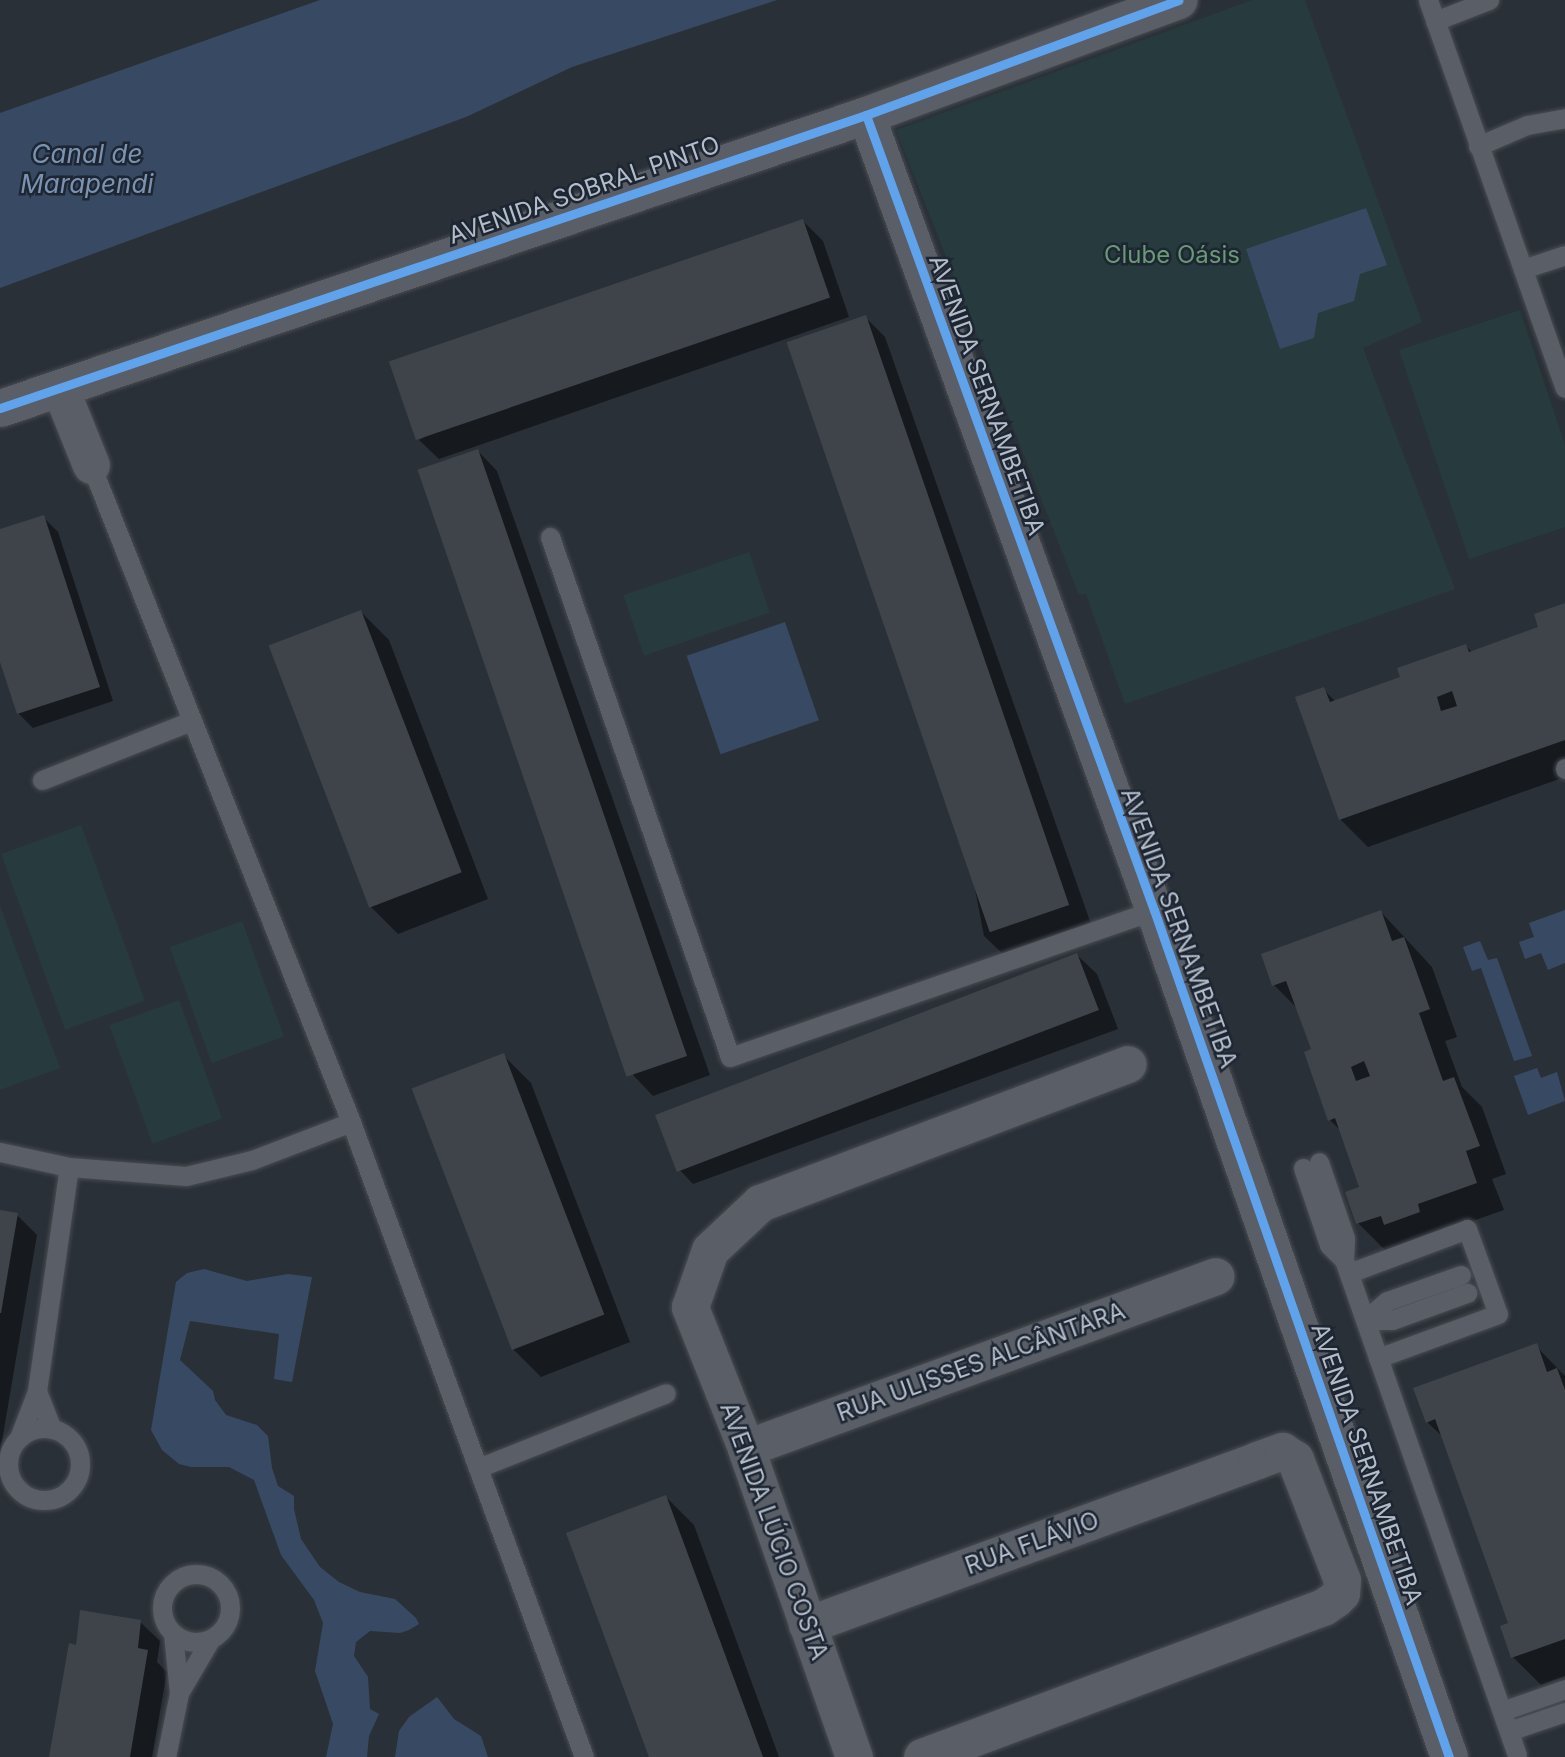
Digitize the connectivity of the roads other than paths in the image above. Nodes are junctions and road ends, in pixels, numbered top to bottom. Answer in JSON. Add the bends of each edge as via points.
{"nodes":[{"id":1,"x":1178,"y":0,"type":"edge"},
{"id":2,"x":1428,"y":0,"type":"edge"},
{"id":3,"x":1489,"y":0,"type":"edge"},
{"id":4,"x":1435,"y":21,"type":"junction"},
{"id":5,"x":866,"y":115,"type":"junction"},
{"id":6,"x":1565,"y":118,"type":"edge"},
{"id":7,"x":1478,"y":146,"type":"junction"},
{"id":8,"x":1565,"y":255,"type":"edge"},
{"id":9,"x":1522,"y":269,"type":"junction"},
{"id":10,"x":60,"y":388,"type":"junction"},
{"id":11,"x":1565,"y":388,"type":"edge"},
{"id":12,"x":0,"y":408,"type":"edge"},
{"id":13,"x":91,"y":465,"type":"joint"},
{"id":14,"x":550,"y":537,"type":"dead end"},
{"id":15,"x":191,"y":721,"type":"junction"},
{"id":16,"x":42,"y":780,"type":"dead end"},
{"id":17,"x":1154,"y":910,"type":"junction"},
{"id":18,"x":1128,"y":1064,"type":"dead end"},
{"id":19,"x":351,"y":1122,"type":"junction"},
{"id":20,"x":0,"y":1152,"type":"edge"},
{"id":21,"x":1311,"y":1165,"type":"dead end"},
{"id":22,"x":69,"y":1167,"type":"junction"},
{"id":23,"x":1346,"y":1266,"type":"junction"},
{"id":24,"x":1215,"y":1276,"type":"dead end"},
{"id":25,"x":1464,"y":1284,"type":"dead end"},
{"id":26,"x":1365,"y":1320,"type":"junction"},
{"id":27,"x":1378,"y":1358,"type":"junction"},
{"id":28,"x":37,"y":1391,"type":"junction"},
{"id":29,"x":666,"y":1393,"type":"dead end"},
{"id":30,"x":52,"y":1429,"type":"junction"},
{"id":31,"x":19,"y":1438,"type":"junction"},
{"id":32,"x":746,"y":1448,"type":"junction"},
{"id":33,"x":478,"y":1468,"type":"junction"},
{"id":34,"x":807,"y":1625,"type":"junction"},
{"id":35,"x":173,"y":1634,"type":"junction"},
{"id":36,"x":210,"y":1640,"type":"junction"},
{"id":37,"x":1565,"y":1689,"type":"edge"},
{"id":38,"x":179,"y":1693,"type":"junction"},
{"id":39,"x":1502,"y":1711,"type":"junction"},
{"id":40,"x":1565,"y":1712,"type":"edge"},
{"id":41,"x":1509,"y":1731,"type":"junction"},
{"id":42,"x":1518,"y":1756,"type":"edge"},
{"id":43,"x":166,"y":1757,"type":"edge"},
{"id":44,"x":584,"y":1757,"type":"edge"},
{"id":45,"x":854,"y":1757,"type":"edge"},
{"id":46,"x":922,"y":1757,"type":"edge"},
{"id":47,"x":1449,"y":1757,"type":"edge"}],
"edges":[{"from":1,"to":5,"type":"street","name":"AVENIDA SOBRAL PINTO"},
{"from":2,"to":4,"type":"lane"},
{"from":3,"to":4,"type":"lane"},
{"from":4,"to":7,"type":"lane"},
{"from":5,"to":10,"type":"street","name":"AVENIDA SOBRAL PINTO"},
{"from":5,"to":17,"type":"street","name":"AVENIDA SERNAMBETIBA"},
{"from":6,"to":7,"type":"lane","via":[[1527,125]]},
{"from":7,"to":9,"type":"lane"},
{"from":8,"to":9,"type":"lane"},
{"from":9,"to":11,"type":"lane"},
{"from":10,"to":12,"type":"street","name":"AVENIDA SOBRAL PINTO"},
{"from":10,"to":13,"type":"street"},
{"from":13,"to":15,"type":"lane"},
{"from":14,"to":17,"type":"lane","via":[[730,1057]]},
{"from":15,"to":16,"type":"lane"},
{"from":15,"to":19,"type":"lane"},
{"from":17,"to":47,"type":"street","name":"AVENIDA SERNAMBETIBA"},
{"from":18,"to":32,"type":"street","name":"AVENIDA LÚCIO COSTA","via":[[760,1203],[710,1250],[690,1307]]},
{"from":19,"to":22,"type":"lane","via":[[252,1160],[186,1176]]},
{"from":19,"to":33,"type":"lane"},
{"from":20,"to":22,"type":"lane"},
{"from":21,"to":23,"type":"lane","via":[[1329,1245]]},
{"from":22,"to":28,"type":"lane"},
{"from":23,"to":26,"type":"lane"},
{"from":23,"to":27,"type":"lane","via":[[1468,1229],[1498,1314]]},
{"from":24,"to":32,"type":"street","name":"RUA ULISSES ALCÂNTARA"},
{"from":25,"to":26,"type":"lane","via":[[1387,1301]]},
{"from":26,"to":27,"type":"lane"},
{"from":27,"to":39,"type":"lane"},
{"from":28,"to":30,"type":"lane"},
{"from":28,"to":31,"type":"lane"},
{"from":29,"to":33,"type":"lane"},
{"from":30,"to":31,"type":"lane","via":[[30,1431]]},
{"from":30,"to":31,"type":"lane","via":[[72,1441],[81,1461],[75,1483],[57,1498],[32,1498],[13,1483],[8,1459]]},
{"from":32,"to":34,"type":"street","name":"AVENIDA LÚCIO COSTA"},
{"from":33,"to":44,"type":"lane"},
{"from":34,"to":45,"type":"street","name":"AVENIDA LÚCIO COSTA"},
{"from":34,"to":46,"type":"street","name":"RUA FLÁVIO","via":[[1282,1451],[1294,1459],[1342,1580],[1341,1593],[1335,1599]]},
{"from":35,"to":36,"type":"lane","via":[[187,1642]]},
{"from":35,"to":36,"type":"lane","via":[[162,1619],[163,1596],[178,1578],[200,1574],[220,1583],[230,1603],[226,1625]]},
{"from":35,"to":38,"type":"lane"},
{"from":36,"to":38,"type":"lane"},
{"from":37,"to":39,"type":"lane"},
{"from":38,"to":43,"type":"lane"},
{"from":39,"to":41,"type":"lane"},
{"from":40,"to":41,"type":"lane"},
{"from":41,"to":42,"type":"lane"}]}
